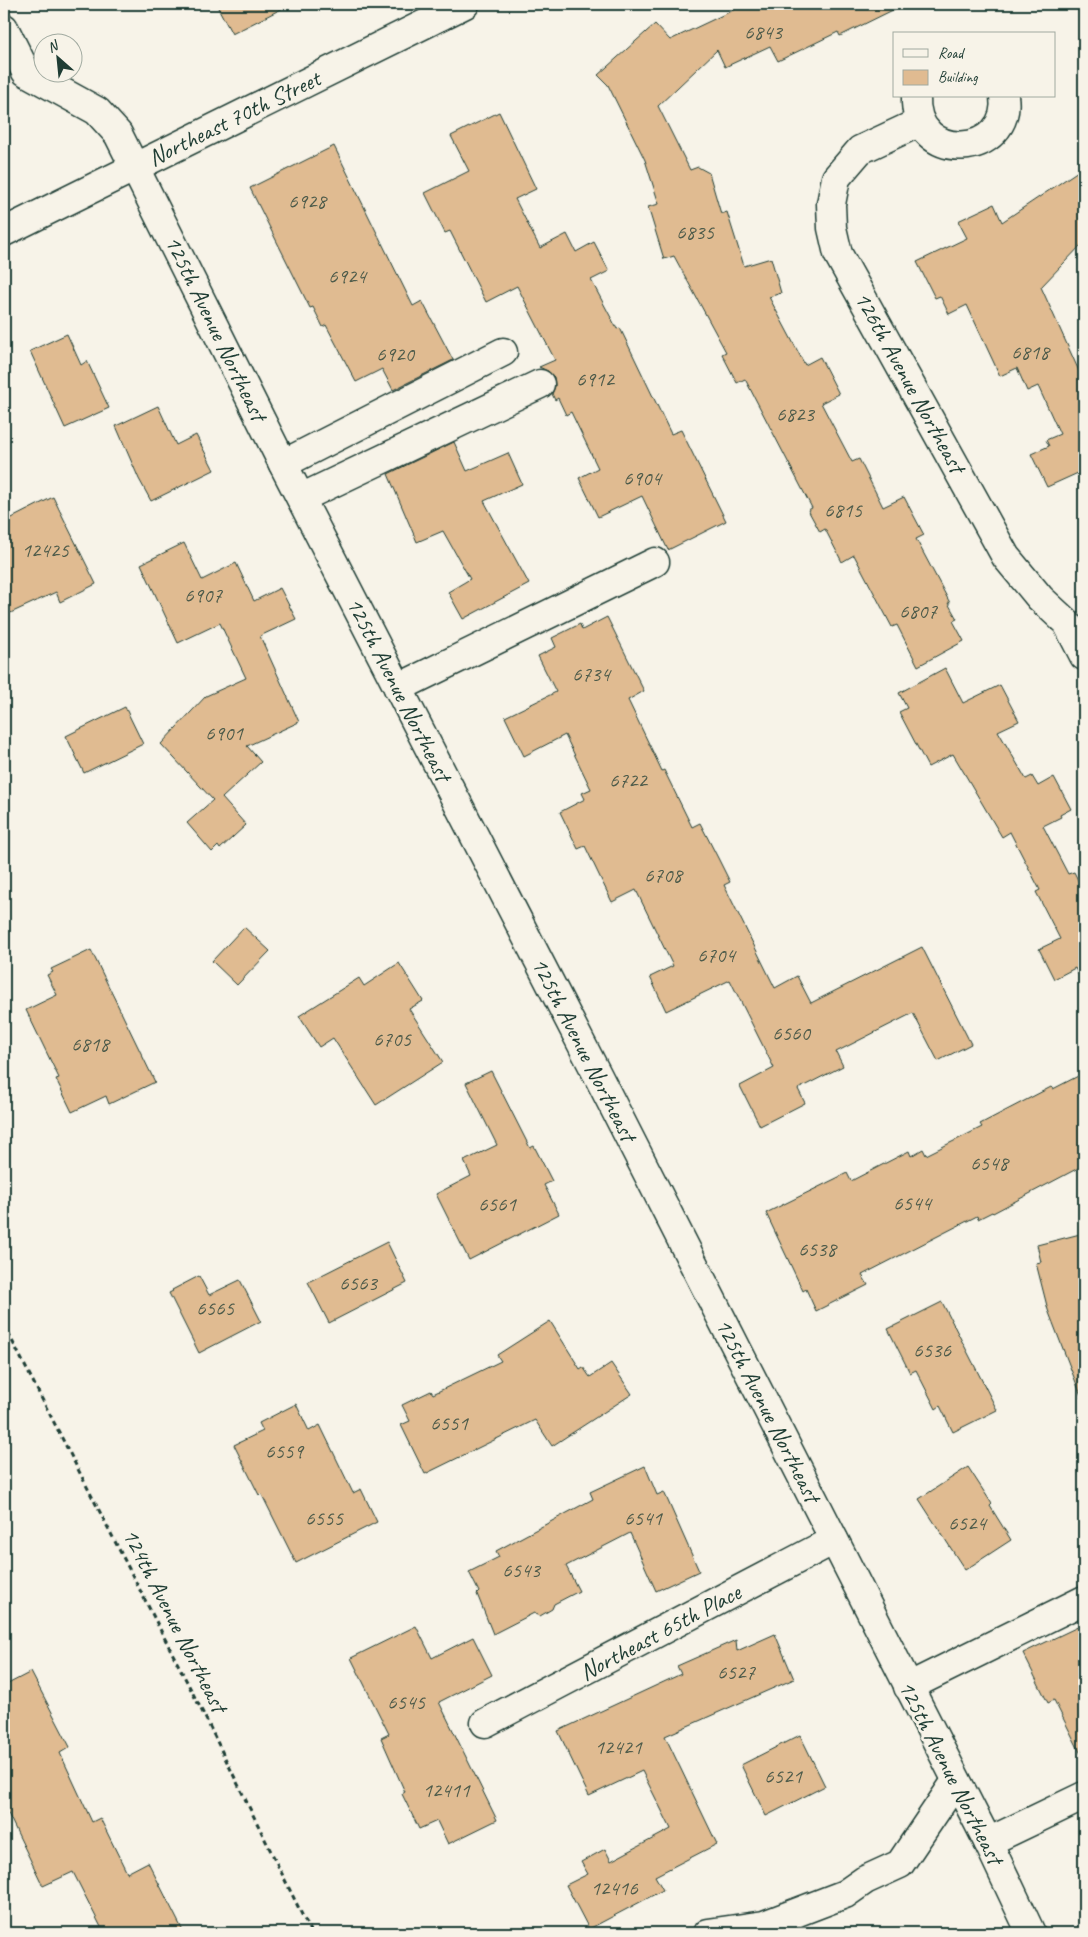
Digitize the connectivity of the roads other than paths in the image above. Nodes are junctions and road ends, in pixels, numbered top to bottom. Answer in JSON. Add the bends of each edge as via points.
{"nodes":[{"id":1,"x":465,"y":4,"type":"edge"},
{"id":2,"x":4,"y":28,"type":"edge"},
{"id":3,"x":1004,"y":98,"type":"edge"},
{"id":4,"x":918,"y":109,"type":"edge"},
{"id":5,"x":135,"y":167,"type":"junction"},
{"id":6,"x":4,"y":232,"type":"edge"},
{"id":7,"x":503,"y":352,"type":"dead end"},
{"id":8,"x":540,"y":384,"type":"dead end"},
{"id":9,"x":283,"y":464,"type":"junction"},
{"id":10,"x":301,"y":498,"type":"junction"},
{"id":11,"x":655,"y":562,"type":"dead end"},
{"id":12,"x":1075,"y":618,"type":"edge"},
{"id":13,"x":1084,"y":656,"type":"edge"},
{"id":14,"x":398,"y":688,"type":"junction"},
{"id":15,"x":834,"y":1540,"type":"junction"},
{"id":16,"x":1084,"y":1600,"type":"edge"},
{"id":17,"x":908,"y":1687,"type":"junction"},
{"id":18,"x":485,"y":1724,"type":"dead end"},
{"id":19,"x":956,"y":1781,"type":"junction"},
{"id":20,"x":1084,"y":1796,"type":"edge"},
{"id":21,"x":988,"y":1842,"type":"junction"},
{"id":22,"x":708,"y":1933,"type":"edge"},
{"id":23,"x":1031,"y":1933,"type":"edge"}],
"edges":[{"from":1,"to":5,"type":"street","name":"Northeast 70th Street"},
{"from":2,"to":5,"type":"street","name":"125th Avenue Northeast","via":[[26,72],[97,111],[118,134]]},
{"from":3,"to":4,"type":"street","name":"126th Avenue Northeast","via":[[1002,116],[995,130],[970,146],[955,147],[941,143],[929,134]]},
{"from":4,"to":12,"type":"street","name":"126th Avenue Northeast","via":[[860,150],[836,178],[831,204],[838,254],[1006,557],[1040,598]]},
{"from":5,"to":6,"type":"street","name":"Northeast 70th Street"},
{"from":5,"to":9,"type":"street","name":"125th Avenue Northeast"},
{"from":7,"to":9,"type":"street"},
{"from":8,"to":10,"type":"street"},
{"from":9,"to":10,"type":"street","name":"125th Avenue Northeast"},
{"from":10,"to":14,"type":"street","name":"125th Avenue Northeast"},
{"from":11,"to":14,"type":"street"},
{"from":12,"to":13,"type":"street","name":"126th Avenue Northeast"},
{"from":14,"to":15,"type":"street","name":"125th Avenue Northeast"},
{"from":15,"to":17,"type":"street","name":"125th Avenue Northeast"},
{"from":15,"to":18,"type":"street","name":"Northeast 65th Place"},
{"from":16,"to":17,"type":"street"},
{"from":17,"to":19,"type":"street","name":"125th Avenue Northeast"},
{"from":19,"to":21,"type":"street","name":"125th Avenue Northeast"},
{"from":19,"to":22,"type":"street","via":[[900,1864],[865,1880],[846,1894],[764,1925]]},
{"from":20,"to":21,"type":"street"},
{"from":21,"to":23,"type":"street","name":"125th Avenue Northeast"}]}
